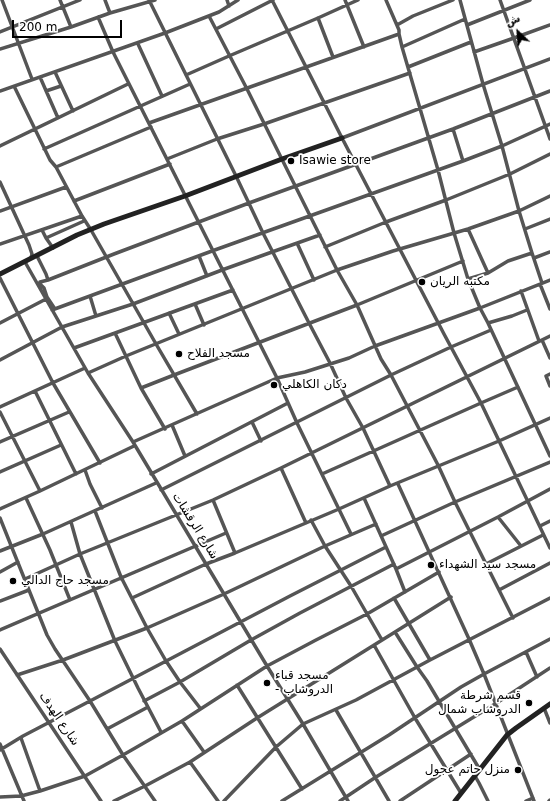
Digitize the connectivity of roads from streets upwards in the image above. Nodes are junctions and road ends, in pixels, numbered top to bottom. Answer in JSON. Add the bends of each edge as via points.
{"nodes":[{"id":1,"x":2,"y":0,"type":"edge"},
{"id":2,"x":60,"y":0,"type":"edge"},
{"id":3,"x":80,"y":0,"type":"edge"},
{"id":4,"x":105,"y":0,"type":"edge"},
{"id":5,"x":155,"y":0,"type":"edge"},
{"id":6,"x":227,"y":0,"type":"edge"},
{"id":7,"x":238,"y":0,"type":"edge"},
{"id":8,"x":272,"y":0,"type":"edge"},
{"id":9,"x":345,"y":0,"type":"edge"},
{"id":10,"x":358,"y":0,"type":"edge"},
{"id":11,"x":386,"y":0,"type":"edge"},
{"id":12,"x":453,"y":0,"type":"edge"},
{"id":13,"x":460,"y":0,"type":"edge"},
{"id":14,"x":500,"y":0,"type":"edge"},
{"id":15,"x":530,"y":0,"type":"edge"},
{"id":16,"x":149,"y":1,"type":"edge"},
{"id":17,"x":347,"y":5,"type":"junction"},
{"id":18,"x":63,"y":6,"type":"junction"},
{"id":19,"x":229,"y":6,"type":"junction"},
{"id":20,"x":504,"y":11,"type":"junction"},
{"id":21,"x":110,"y":14,"type":"junction"},
{"id":22,"x":209,"y":16,"type":"junction"},
{"id":23,"x":98,"y":18,"type":"junction"},
{"id":24,"x":318,"y":18,"type":"junction"},
{"id":25,"x":465,"y":19,"type":"junction"},
{"id":26,"x":397,"y":25,"type":"junction"},
{"id":27,"x":467,"y":25,"type":"junction"},
{"id":28,"x":550,"y":25,"type":"edge"},
{"id":29,"x":12,"y":27,"type":"junction"},
{"id":30,"x":71,"y":27,"type":"junction"},
{"id":31,"x":216,"y":30,"type":"junction"},
{"id":32,"x":287,"y":31,"type":"junction"},
{"id":33,"x":0,"y":32,"type":"edge"},
{"id":34,"x":165,"y":34,"type":"junction"},
{"id":35,"x":399,"y":34,"type":"junction"},
{"id":36,"x":514,"y":38,"type":"junction"},
{"id":37,"x":471,"y":42,"type":"junction"},
{"id":38,"x":18,"y":43,"type":"junction"},
{"id":39,"x":138,"y":44,"type":"junction"},
{"id":40,"x":364,"y":47,"type":"junction"},
{"id":41,"x":402,"y":47,"type":"junction"},
{"id":42,"x":0,"y":49,"type":"edge"},
{"id":43,"x":113,"y":52,"type":"junction"},
{"id":44,"x":474,"y":52,"type":"junction"},
{"id":45,"x":229,"y":56,"type":"junction"},
{"id":46,"x":333,"y":58,"type":"junction"},
{"id":47,"x":550,"y":58,"type":"edge"},
{"id":48,"x":306,"y":67,"type":"junction"},
{"id":49,"x":408,"y":67,"type":"junction"},
{"id":50,"x":524,"y":68,"type":"junction"},
{"id":51,"x":54,"y":72,"type":"junction"},
{"id":52,"x":410,"y":73,"type":"junction"},
{"id":53,"x":186,"y":75,"type":"junction"},
{"id":54,"x":40,"y":77,"type":"junction"},
{"id":55,"x":32,"y":79,"type":"junction"},
{"id":56,"x":128,"y":84,"type":"junction"},
{"id":57,"x":190,"y":84,"type":"junction"},
{"id":58,"x":483,"y":84,"type":"junction"},
{"id":59,"x":14,"y":86,"type":"junction"},
{"id":60,"x":61,"y":86,"type":"junction"},
{"id":61,"x":247,"y":89,"type":"junction"},
{"id":62,"x":0,"y":91,"type":"edge"},
{"id":63,"x":46,"y":91,"type":"junction"},
{"id":64,"x":550,"y":91,"type":"edge"},
{"id":65,"x":162,"y":96,"type":"junction"},
{"id":66,"x":535,"y":97,"type":"junction"},
{"id":67,"x":324,"y":102,"type":"junction"},
{"id":68,"x":200,"y":105,"type":"junction"},
{"id":69,"x":140,"y":107,"type":"junction"},
{"id":70,"x":419,"y":108,"type":"junction"},
{"id":71,"x":73,"y":111,"type":"junction"},
{"id":72,"x":492,"y":113,"type":"junction"},
{"id":73,"x":58,"y":118,"type":"junction"},
{"id":74,"x":264,"y":124,"type":"junction"},
{"id":75,"x":550,"y":124,"type":"edge"},
{"id":76,"x":150,"y":125,"type":"junction"},
{"id":77,"x":545,"y":126,"type":"junction"},
{"id":78,"x":453,"y":129,"type":"junction"},
{"id":79,"x":35,"y":130,"type":"junction"},
{"id":80,"x":428,"y":137,"type":"junction"},
{"id":81,"x":342,"y":138,"type":"junction"},
{"id":82,"x":217,"y":139,"type":"junction"},
{"id":83,"x":550,"y":139,"type":"edge"},
{"id":84,"x":0,"y":146,"type":"edge"},
{"id":85,"x":502,"y":146,"type":"junction"},
{"id":86,"x":44,"y":149,"type":"junction"},
{"id":87,"x":550,"y":154,"type":"edge"},
{"id":88,"x":167,"y":159,"type":"junction"},
{"id":89,"x":282,"y":159,"type":"junction"},
{"id":90,"x":463,"y":161,"type":"junction"},
{"id":91,"x":170,"y":164,"type":"junction"},
{"id":92,"x":356,"y":164,"type":"junction"},
{"id":93,"x":56,"y":167,"type":"junction"},
{"id":94,"x":438,"y":170,"type":"junction"},
{"id":95,"x":510,"y":174,"type":"junction"},
{"id":96,"x":236,"y":176,"type":"junction"},
{"id":97,"x":0,"y":182,"type":"edge"},
{"id":98,"x":295,"y":186,"type":"junction"},
{"id":99,"x":66,"y":187,"type":"junction"},
{"id":100,"x":371,"y":194,"type":"junction"},
{"id":101,"x":186,"y":196,"type":"junction"},
{"id":102,"x":550,"y":196,"type":"edge"},
{"id":103,"x":446,"y":200,"type":"junction"},
{"id":104,"x":74,"y":201,"type":"junction"},
{"id":105,"x":249,"y":203,"type":"junction"},
{"id":106,"x":11,"y":208,"type":"junction"},
{"id":107,"x":0,"y":211,"type":"edge"},
{"id":108,"x":519,"y":211,"type":"junction"},
{"id":109,"x":82,"y":216,"type":"junction"},
{"id":110,"x":310,"y":216,"type":"junction"},
{"id":111,"x":550,"y":219,"type":"edge"},
{"id":112,"x":84,"y":221,"type":"junction"},
{"id":113,"x":198,"y":222,"type":"junction"},
{"id":114,"x":386,"y":222,"type":"junction"},
{"id":115,"x":72,"y":227,"type":"junction"},
{"id":116,"x":468,"y":229,"type":"junction"},
{"id":117,"x":525,"y":229,"type":"junction"},
{"id":118,"x":42,"y":230,"type":"junction"},
{"id":119,"x":91,"y":230,"type":"junction"},
{"id":120,"x":263,"y":233,"type":"junction"},
{"id":121,"x":454,"y":233,"type":"junction"},
{"id":122,"x":77,"y":235,"type":"junction"},
{"id":123,"x":320,"y":235,"type":"junction"},
{"id":124,"x":24,"y":236,"type":"junction"},
{"id":125,"x":46,"y":238,"type":"junction"},
{"id":126,"x":297,"y":243,"type":"junction"},
{"id":127,"x":0,"y":244,"type":"edge"},
{"id":128,"x":325,"y":247,"type":"junction"},
{"id":129,"x":53,"y":248,"type":"junction"},
{"id":130,"x":400,"y":249,"type":"junction"},
{"id":131,"x":212,"y":251,"type":"junction"},
{"id":132,"x":272,"y":252,"type":"junction"},
{"id":133,"x":550,"y":252,"type":"edge"},
{"id":134,"x":532,"y":253,"type":"junction"},
{"id":135,"x":37,"y":256,"type":"junction"},
{"id":136,"x":199,"y":256,"type":"junction"},
{"id":137,"x":31,"y":258,"type":"junction"},
{"id":138,"x":106,"y":258,"type":"junction"},
{"id":139,"x":534,"y":258,"type":"junction"},
{"id":140,"x":463,"y":261,"type":"junction"},
{"id":141,"x":25,"y":262,"type":"junction"},
{"id":142,"x":222,"y":270,"type":"junction"},
{"id":143,"x":338,"y":270,"type":"junction"},
{"id":144,"x":488,"y":272,"type":"junction"},
{"id":145,"x":0,"y":274,"type":"edge"},
{"id":146,"x":207,"y":276,"type":"junction"},
{"id":147,"x":0,"y":278,"type":"edge"},
{"id":148,"x":468,"y":279,"type":"junction"},
{"id":149,"x":48,"y":280,"type":"junction"},
{"id":150,"x":314,"y":280,"type":"junction"},
{"id":151,"x":416,"y":280,"type":"junction"},
{"id":152,"x":550,"y":280,"type":"edge"},
{"id":153,"x":541,"y":283,"type":"junction"},
{"id":154,"x":122,"y":285,"type":"junction"},
{"id":155,"x":291,"y":289,"type":"junction"},
{"id":156,"x":233,"y":290,"type":"junction"},
{"id":157,"x":521,"y":291,"type":"junction"},
{"id":158,"x":90,"y":296,"type":"junction"},
{"id":159,"x":46,"y":299,"type":"junction"},
{"id":160,"x":133,"y":304,"type":"junction"},
{"id":161,"x":195,"y":304,"type":"junction"},
{"id":162,"x":357,"y":305,"type":"junction"},
{"id":163,"x":480,"y":308,"type":"junction"},
{"id":164,"x":550,"y":308,"type":"edge"},
{"id":165,"x":54,"y":309,"type":"junction"},
{"id":166,"x":242,"y":309,"type":"junction"},
{"id":167,"x":527,"y":310,"type":"junction"},
{"id":168,"x":169,"y":313,"type":"junction"},
{"id":169,"x":17,"y":314,"type":"junction"},
{"id":170,"x":96,"y":316,"type":"junction"},
{"id":171,"x":143,"y":322,"type":"junction"},
{"id":172,"x":0,"y":323,"type":"edge"},
{"id":173,"x":309,"y":323,"type":"junction"},
{"id":174,"x":438,"y":323,"type":"junction"},
{"id":175,"x":488,"y":323,"type":"junction"},
{"id":176,"x":204,"y":325,"type":"junction"},
{"id":177,"x":62,"y":327,"type":"junction"},
{"id":178,"x":491,"y":330,"type":"junction"},
{"id":179,"x":116,"y":333,"type":"junction"},
{"id":180,"x":179,"y":334,"type":"junction"},
{"id":181,"x":550,"y":336,"type":"edge"},
{"id":182,"x":540,"y":341,"type":"junction"},
{"id":183,"x":259,"y":342,"type":"junction"},
{"id":184,"x":32,"y":343,"type":"junction"},
{"id":185,"x":156,"y":344,"type":"junction"},
{"id":186,"x":375,"y":346,"type":"junction"},
{"id":187,"x":451,"y":347,"type":"junction"},
{"id":188,"x":74,"y":348,"type":"junction"},
{"id":189,"x":126,"y":356,"type":"junction"},
{"id":190,"x":550,"y":358,"type":"edge"},
{"id":191,"x":504,"y":359,"type":"junction"},
{"id":192,"x":0,"y":360,"type":"edge"},
{"id":193,"x":330,"y":363,"type":"junction"},
{"id":194,"x":85,"y":368,"type":"junction"},
{"id":195,"x":88,"y":373,"type":"junction"},
{"id":196,"x":550,"y":374,"type":"edge"},
{"id":197,"x":174,"y":375,"type":"junction"},
{"id":198,"x":391,"y":375,"type":"junction"},
{"id":199,"x":467,"y":376,"type":"junction"},
{"id":200,"x":277,"y":378,"type":"junction"},
{"id":201,"x":53,"y":383,"type":"junction"},
{"id":202,"x":550,"y":386,"type":"edge"},
{"id":203,"x":518,"y":387,"type":"junction"},
{"id":204,"x":141,"y":388,"type":"junction"},
{"id":205,"x":35,"y":391,"type":"junction"},
{"id":206,"x":346,"y":398,"type":"junction"},
{"id":207,"x":288,"y":403,"type":"junction"},
{"id":208,"x":481,"y":403,"type":"junction"},
{"id":209,"x":407,"y":406,"type":"junction"},
{"id":210,"x":0,"y":407,"type":"edge"},
{"id":211,"x":0,"y":412,"type":"edge"},
{"id":212,"x":69,"y":412,"type":"junction"},
{"id":213,"x":197,"y":414,"type":"junction"},
{"id":214,"x":550,"y":418,"type":"edge"},
{"id":215,"x":49,"y":420,"type":"junction"},
{"id":216,"x":252,"y":422,"type":"junction"},
{"id":217,"x":297,"y":423,"type":"junction"},
{"id":218,"x":536,"y":424,"type":"junction"},
{"id":219,"x":172,"y":425,"type":"junction"},
{"id":220,"x":363,"y":428,"type":"junction"},
{"id":221,"x":165,"y":429,"type":"junction"},
{"id":222,"x":420,"y":430,"type":"junction"},
{"id":223,"x":12,"y":437,"type":"junction"},
{"id":224,"x":261,"y":441,"type":"junction"},
{"id":225,"x":499,"y":441,"type":"junction"},
{"id":226,"x":0,"y":442,"type":"edge"},
{"id":227,"x":134,"y":444,"type":"junction"},
{"id":228,"x":61,"y":445,"type":"junction"},
{"id":229,"x":374,"y":450,"type":"junction"},
{"id":230,"x":312,"y":453,"type":"junction"},
{"id":231,"x":185,"y":456,"type":"junction"},
{"id":232,"x":550,"y":456,"type":"edge"},
{"id":233,"x":24,"y":461,"type":"junction"},
{"id":234,"x":550,"y":462,"type":"edge"},
{"id":235,"x":100,"y":463,"type":"junction"},
{"id":236,"x":438,"y":466,"type":"junction"},
{"id":237,"x":281,"y":468,"type":"junction"},
{"id":238,"x":85,"y":470,"type":"junction"},
{"id":239,"x":0,"y":472,"type":"edge"},
{"id":240,"x":76,"y":474,"type":"junction"},
{"id":241,"x":151,"y":474,"type":"junction"},
{"id":242,"x":322,"y":474,"type":"junction"},
{"id":243,"x":516,"y":477,"type":"junction"},
{"id":244,"x":156,"y":483,"type":"junction"},
{"id":245,"x":398,"y":484,"type":"junction"},
{"id":246,"x":390,"y":486,"type":"junction"},
{"id":247,"x":550,"y":489,"type":"edge"},
{"id":248,"x":161,"y":490,"type":"junction"},
{"id":249,"x":40,"y":491,"type":"junction"},
{"id":250,"x":26,"y":498,"type":"junction"},
{"id":251,"x":364,"y":498,"type":"junction"},
{"id":252,"x":213,"y":500,"type":"junction"},
{"id":253,"x":528,"y":501,"type":"junction"},
{"id":254,"x":456,"y":502,"type":"junction"},
{"id":255,"x":102,"y":508,"type":"junction"},
{"id":256,"x":0,"y":509,"type":"edge"},
{"id":257,"x":339,"y":509,"type":"junction"},
{"id":258,"x":95,"y":511,"type":"junction"},
{"id":259,"x":176,"y":514,"type":"junction"},
{"id":260,"x":498,"y":517,"type":"junction"},
{"id":261,"x":0,"y":518,"type":"edge"},
{"id":262,"x":311,"y":520,"type":"junction"},
{"id":263,"x":416,"y":521,"type":"junction"},
{"id":264,"x":550,"y":521,"type":"edge"},
{"id":265,"x":70,"y":522,"type":"junction"},
{"id":266,"x":306,"y":522,"type":"junction"},
{"id":267,"x":376,"y":524,"type":"junction"},
{"id":268,"x":540,"y":526,"type":"junction"},
{"id":269,"x":470,"y":531,"type":"junction"},
{"id":270,"x":226,"y":533,"type":"junction"},
{"id":271,"x":43,"y":534,"type":"junction"},
{"id":272,"x":351,"y":534,"type":"junction"},
{"id":273,"x":544,"y":535,"type":"junction"},
{"id":274,"x":381,"y":536,"type":"junction"},
{"id":275,"x":107,"y":543,"type":"junction"},
{"id":276,"x":196,"y":546,"type":"junction"},
{"id":277,"x":325,"y":546,"type":"junction"},
{"id":278,"x":521,"y":546,"type":"junction"},
{"id":279,"x":12,"y":547,"type":"junction"},
{"id":280,"x":386,"y":547,"type":"junction"},
{"id":281,"x":550,"y":548,"type":"edge"},
{"id":282,"x":0,"y":551,"type":"edge"},
{"id":283,"x":430,"y":552,"type":"junction"},
{"id":284,"x":235,"y":553,"type":"junction"},
{"id":285,"x":80,"y":554,"type":"junction"},
{"id":286,"x":18,"y":562,"type":"junction"},
{"id":287,"x":550,"y":563,"type":"edge"},
{"id":288,"x":206,"y":564,"type":"junction"},
{"id":289,"x":394,"y":564,"type":"junction"},
{"id":290,"x":486,"y":564,"type":"junction"},
{"id":291,"x":56,"y":565,"type":"junction"},
{"id":292,"x":342,"y":569,"type":"junction"},
{"id":293,"x":396,"y":569,"type":"junction"},
{"id":294,"x":0,"y":572,"type":"edge"},
{"id":295,"x":439,"y":572,"type":"junction"},
{"id":296,"x":121,"y":578,"type":"junction"},
{"id":297,"x":25,"y":579,"type":"junction"},
{"id":298,"x":352,"y":586,"type":"junction"},
{"id":299,"x":29,"y":590,"type":"junction"},
{"id":300,"x":95,"y":590,"type":"junction"},
{"id":301,"x":499,"y":590,"type":"junction"},
{"id":302,"x":404,"y":592,"type":"junction"},
{"id":303,"x":224,"y":594,"type":"junction"},
{"id":304,"x":451,"y":597,"type":"junction"},
{"id":305,"x":132,"y":598,"type":"junction"},
{"id":306,"x":394,"y":598,"type":"junction"},
{"id":307,"x":550,"y":598,"type":"edge"},
{"id":308,"x":70,"y":600,"type":"junction"},
{"id":309,"x":0,"y":601,"type":"edge"},
{"id":310,"x":38,"y":613,"type":"junction"},
{"id":311,"x":367,"y":614,"type":"junction"},
{"id":312,"x":513,"y":618,"type":"junction"},
{"id":313,"x":241,"y":622,"type":"junction"},
{"id":314,"x":409,"y":624,"type":"junction"},
{"id":315,"x":147,"y":628,"type":"junction"},
{"id":316,"x":0,"y":630,"type":"edge"},
{"id":317,"x":395,"y":632,"type":"junction"},
{"id":318,"x":550,"y":638,"type":"edge"},
{"id":319,"x":251,"y":640,"type":"junction"},
{"id":320,"x":382,"y":640,"type":"junction"},
{"id":321,"x":469,"y":640,"type":"junction"},
{"id":322,"x":115,"y":641,"type":"junction"},
{"id":323,"x":374,"y":645,"type":"junction"},
{"id":324,"x":0,"y":649,"type":"edge"},
{"id":325,"x":526,"y":652,"type":"junction"},
{"id":326,"x":63,"y":660,"type":"junction"},
{"id":327,"x":430,"y":660,"type":"junction"},
{"id":328,"x":166,"y":662,"type":"junction"},
{"id":329,"x":267,"y":666,"type":"junction"},
{"id":330,"x":417,"y":667,"type":"junction"},
{"id":331,"x":550,"y":668,"type":"edge"},
{"id":332,"x":484,"y":674,"type":"junction"},
{"id":333,"x":17,"y":675,"type":"junction"},
{"id":334,"x":537,"y":677,"type":"junction"},
{"id":335,"x":133,"y":679,"type":"junction"},
{"id":336,"x":393,"y":680,"type":"junction"},
{"id":337,"x":180,"y":682,"type":"junction"},
{"id":338,"x":237,"y":685,"type":"junction"},
{"id":339,"x":287,"y":698,"type":"junction"},
{"id":340,"x":90,"y":701,"type":"junction"},
{"id":341,"x":144,"y":701,"type":"junction"},
{"id":342,"x":439,"y":702,"type":"junction"},
{"id":343,"x":495,"y":704,"type":"junction"},
{"id":344,"x":550,"y":704,"type":"edge"},
{"id":345,"x":148,"y":707,"type":"junction"},
{"id":346,"x":200,"y":708,"type":"junction"},
{"id":347,"x":544,"y":708,"type":"junction"},
{"id":348,"x":336,"y":710,"type":"junction"},
{"id":349,"x":257,"y":718,"type":"junction"},
{"id":350,"x":415,"y":718,"type":"junction"},
{"id":351,"x":182,"y":721,"type":"junction"},
{"id":352,"x":49,"y":722,"type":"junction"},
{"id":353,"x":550,"y":723,"type":"edge"},
{"id":354,"x":303,"y":724,"type":"junction"},
{"id":355,"x":456,"y":728,"type":"junction"},
{"id":356,"x":107,"y":729,"type":"junction"},
{"id":357,"x":161,"y":732,"type":"junction"},
{"id":358,"x":507,"y":735,"type":"junction"},
{"id":359,"x":21,"y":738,"type":"junction"},
{"id":360,"x":0,"y":744,"type":"edge"},
{"id":361,"x":431,"y":744,"type":"junction"},
{"id":362,"x":276,"y":747,"type":"junction"},
{"id":363,"x":1,"y":749,"type":"edge"},
{"id":364,"x":204,"y":752,"type":"junction"},
{"id":365,"x":360,"y":752,"type":"junction"},
{"id":366,"x":471,"y":754,"type":"junction"},
{"id":367,"x":123,"y":755,"type":"junction"},
{"id":368,"x":190,"y":762,"type":"junction"},
{"id":369,"x":447,"y":770,"type":"junction"},
{"id":370,"x":480,"y":770,"type":"junction"},
{"id":371,"x":330,"y":771,"type":"junction"},
{"id":372,"x":85,"y":776,"type":"junction"},
{"id":373,"x":475,"y":776,"type":"junction"},
{"id":374,"x":376,"y":777,"type":"junction"},
{"id":375,"x":145,"y":786,"type":"junction"},
{"id":376,"x":302,"y":789,"type":"junction"},
{"id":377,"x":0,"y":791,"type":"edge"},
{"id":378,"x":40,"y":791,"type":"junction"},
{"id":379,"x":461,"y":793,"type":"junction"},
{"id":380,"x":21,"y":796,"type":"junction"},
{"id":381,"x":1,"y":797,"type":"edge"},
{"id":382,"x":347,"y":799,"type":"edge"},
{"id":383,"x":533,"y":800,"type":"edge"},
{"id":384,"x":24,"y":801,"type":"edge"},
{"id":385,"x":101,"y":801,"type":"edge"},
{"id":386,"x":114,"y":801,"type":"edge"},
{"id":387,"x":155,"y":801,"type":"edge"},
{"id":388,"x":218,"y":801,"type":"edge"},
{"id":389,"x":224,"y":801,"type":"edge"},
{"id":390,"x":282,"y":801,"type":"edge"},
{"id":391,"x":340,"y":801,"type":"edge"},
{"id":392,"x":389,"y":801,"type":"edge"},
{"id":393,"x":400,"y":801,"type":"edge"},
{"id":394,"x":455,"y":801,"type":"edge"},
{"id":395,"x":488,"y":801,"type":"edge"},
{"id":396,"x":526,"y":801,"type":"edge"}],
"edges":[{"from":1,"to":29,"type":"street"},
{"from":2,"to":18,"type":"street"},
{"from":3,"to":18,"type":"street"},
{"from":4,"to":21,"type":"street"},
{"from":5,"to":16,"type":"street"},
{"from":6,"to":19,"type":"street"},
{"from":7,"to":19,"type":"street"},
{"from":8,"to":31,"type":"street"},
{"from":8,"to":32,"type":"street"},
{"from":9,"to":17,"type":"street"},
{"from":10,"to":17,"type":"street"},
{"from":11,"to":26,"type":"street"},
{"from":12,"to":26,"type":"street","via":[[412,16]]},
{"from":13,"to":25,"type":"street"},
{"from":14,"to":20,"type":"street"},
{"from":15,"to":20,"type":"street"},
{"from":16,"to":21,"type":"street"},
{"from":16,"to":34,"type":"street"},
{"from":17,"to":24,"type":"street"},
{"from":17,"to":40,"type":"street"},
{"from":18,"to":29,"type":"street"},
{"from":18,"to":30,"type":"street"},
{"from":19,"to":22,"type":"street"},
{"from":20,"to":27,"type":"street"},
{"from":20,"to":36,"type":"street"},
{"from":21,"to":23,"type":"street"},
{"from":22,"to":31,"type":"street"},
{"from":22,"to":34,"type":"street"},
{"from":23,"to":30,"type":"street"},
{"from":23,"to":43,"type":"street"},
{"from":24,"to":32,"type":"street"},
{"from":24,"to":46,"type":"street"},
{"from":25,"to":27,"type":"street"},
{"from":25,"to":41,"type":"street"},
{"from":26,"to":35,"type":"street"},
{"from":27,"to":37,"type":"street"},
{"from":28,"to":36,"type":"street"},
{"from":29,"to":33,"type":"street"},
{"from":29,"to":38,"type":"street"},
{"from":30,"to":38,"type":"street"},
{"from":31,"to":45,"type":"street"},
{"from":32,"to":45,"type":"street"},
{"from":32,"to":48,"type":"street"},
{"from":34,"to":39,"type":"street"},
{"from":34,"to":53,"type":"street"},
{"from":35,"to":40,"type":"street"},
{"from":35,"to":41,"type":"street"},
{"from":36,"to":44,"type":"street"},
{"from":36,"to":50,"type":"street"},
{"from":37,"to":44,"type":"street"},
{"from":37,"to":49,"type":"street"},
{"from":38,"to":42,"type":"street"},
{"from":38,"to":55,"type":"street"},
{"from":39,"to":43,"type":"street"},
{"from":39,"to":65,"type":"street"},
{"from":40,"to":46,"type":"street"},
{"from":41,"to":49,"type":"street"},
{"from":43,"to":51,"type":"street"},
{"from":43,"to":56,"type":"street"},
{"from":44,"to":58,"type":"street"},
{"from":45,"to":53,"type":"street"},
{"from":45,"to":61,"type":"street"},
{"from":46,"to":48,"type":"street"},
{"from":47,"to":50,"type":"street"},
{"from":48,"to":61,"type":"street"},
{"from":48,"to":67,"type":"street"},
{"from":49,"to":52,"type":"street"},
{"from":50,"to":58,"type":"street"},
{"from":50,"to":66,"type":"street"},
{"from":51,"to":54,"type":"street"},
{"from":51,"to":60,"type":"street"},
{"from":52,"to":67,"type":"street"},
{"from":52,"to":70,"type":"street"},
{"from":53,"to":57,"type":"street"},
{"from":54,"to":55,"type":"street"},
{"from":54,"to":63,"type":"street"},
{"from":55,"to":59,"type":"street"},
{"from":56,"to":69,"type":"street"},
{"from":56,"to":71,"type":"street"},
{"from":57,"to":65,"type":"street"},
{"from":57,"to":68,"type":"street"},
{"from":58,"to":70,"type":"street"},
{"from":58,"to":72,"type":"street"},
{"from":59,"to":62,"type":"street"},
{"from":59,"to":79,"type":"street"},
{"from":60,"to":63,"type":"street"},
{"from":60,"to":71,"type":"street"},
{"from":61,"to":68,"type":"street"},
{"from":61,"to":74,"type":"street"},
{"from":63,"to":73,"type":"street"},
{"from":64,"to":66,"type":"street"},
{"from":65,"to":69,"type":"street"},
{"from":66,"to":72,"type":"street"},
{"from":66,"to":77,"type":"street"},
{"from":67,"to":74,"type":"street"},
{"from":67,"to":81,"type":"street"},
{"from":68,"to":76,"type":"street"},
{"from":68,"to":82,"type":"street"},
{"from":69,"to":76,"type":"street"},
{"from":69,"to":86,"type":"street"},
{"from":70,"to":80,"type":"street"},
{"from":70,"to":81,"type":"street"},
{"from":71,"to":73,"type":"street"},
{"from":72,"to":78,"type":"street"},
{"from":72,"to":85,"type":"street"},
{"from":73,"to":79,"type":"street"},
{"from":74,"to":82,"type":"street"},
{"from":74,"to":89,"type":"street"},
{"from":75,"to":77,"type":"street"},
{"from":76,"to":88,"type":"street"},
{"from":76,"to":93,"type":"street"},
{"from":77,"to":83,"type":"street"},
{"from":77,"to":85,"type":"street"},
{"from":78,"to":80,"type":"street"},
{"from":78,"to":90,"type":"street"},
{"from":79,"to":84,"type":"street"},
{"from":79,"to":86,"type":"street"},
{"from":80,"to":92,"type":"street"},
{"from":80,"to":94,"type":"street"},
{"from":81,"to":89,"type":"street"},
{"from":81,"to":92,"type":"street"},
{"from":82,"to":88,"type":"street"},
{"from":82,"to":96,"type":"street"},
{"from":85,"to":90,"type":"street"},
{"from":85,"to":95,"type":"street"},
{"from":86,"to":93,"type":"street"},
{"from":87,"to":95,"type":"street"},
{"from":88,"to":91,"type":"street"},
{"from":89,"to":96,"type":"street"},
{"from":89,"to":98,"type":"street"},
{"from":90,"to":94,"type":"street"},
{"from":91,"to":101,"type":"street"},
{"from":91,"to":104,"type":"street"},
{"from":92,"to":98,"type":"street"},
{"from":92,"to":100,"type":"street"},
{"from":93,"to":99,"type":"street"},
{"from":94,"to":100,"type":"street"},
{"from":94,"to":103,"type":"street"},
{"from":95,"to":103,"type":"street"},
{"from":95,"to":108,"type":"street"},
{"from":96,"to":101,"type":"street"},
{"from":96,"to":105,"type":"street"},
{"from":97,"to":106,"type":"street"},
{"from":98,"to":105,"type":"street"},
{"from":98,"to":110,"type":"street"},
{"from":99,"to":104,"type":"street"},
{"from":99,"to":106,"type":"street"},
{"from":100,"to":110,"type":"street"},
{"from":100,"to":114,"type":"street"},
{"from":101,"to":113,"type":"street"},
{"from":101,"to":119,"type":"street"},
{"from":102,"to":108,"type":"street"},
{"from":103,"to":114,"type":"street"},
{"from":103,"to":121,"type":"street"},
{"from":104,"to":109,"type":"street"},
{"from":105,"to":113,"type":"street"},
{"from":105,"to":120,"type":"street"},
{"from":106,"to":107,"type":"street"},
{"from":106,"to":124,"type":"street"},
{"from":108,"to":116,"type":"street"},
{"from":108,"to":117,"type":"street"},
{"from":109,"to":112,"type":"street"},
{"from":109,"to":118,"type":"street"},
{"from":110,"to":120,"type":"street"},
{"from":110,"to":123,"type":"street"},
{"from":111,"to":117,"type":"street"},
{"from":112,"to":115,"type":"street"},
{"from":112,"to":119,"type":"street"},
{"from":113,"to":131,"type":"street"},
{"from":113,"to":138,"type":"street"},
{"from":114,"to":128,"type":"street"},
{"from":114,"to":130,"type":"street"},
{"from":115,"to":122,"type":"street"},
{"from":115,"to":125,"type":"street"},
{"from":116,"to":121,"type":"street"},
{"from":116,"to":144,"type":"street"},
{"from":117,"to":134,"type":"street"},
{"from":118,"to":124,"type":"street"},
{"from":118,"to":125,"type":"street"},
{"from":119,"to":122,"type":"street"},
{"from":119,"to":138,"type":"street"},
{"from":120,"to":131,"type":"street"},
{"from":120,"to":132,"type":"street"},
{"from":121,"to":130,"type":"street"},
{"from":121,"to":140,"type":"street"},
{"from":122,"to":129,"type":"street"},
{"from":123,"to":126,"type":"street"},
{"from":123,"to":128,"type":"street"},
{"from":124,"to":127,"type":"street"},
{"from":124,"to":137,"type":"street","via":[[31,250]]},
{"from":125,"to":129,"type":"street"},
{"from":126,"to":132,"type":"street"},
{"from":126,"to":150,"type":"street"},
{"from":128,"to":143,"type":"street"},
{"from":129,"to":135,"type":"street"},
{"from":130,"to":143,"type":"street"},
{"from":130,"to":151,"type":"street"},
{"from":131,"to":136,"type":"street"},
{"from":131,"to":142,"type":"street"},
{"from":132,"to":142,"type":"street"},
{"from":132,"to":155,"type":"street"},
{"from":133,"to":139,"type":"street"},
{"from":134,"to":139,"type":"street"},
{"from":134,"to":144,"type":"street","via":[[508,261]]},
{"from":135,"to":137,"type":"street"},
{"from":135,"to":149,"type":"street"},
{"from":136,"to":146,"type":"street"},
{"from":136,"to":154,"type":"street"},
{"from":137,"to":141,"type":"street"},
{"from":138,"to":149,"type":"street"},
{"from":138,"to":154,"type":"street"},
{"from":139,"to":153,"type":"street"},
{"from":140,"to":148,"type":"street"},
{"from":140,"to":151,"type":"street"},
{"from":141,"to":145,"type":"street"},
{"from":141,"to":159,"type":"street","name":"شارع الرقشات"},
{"from":142,"to":146,"type":"street"},
{"from":142,"to":156,"type":"street"},
{"from":143,"to":150,"type":"street"},
{"from":143,"to":162,"type":"street"},
{"from":144,"to":148,"type":"street"},
{"from":146,"to":160,"type":"street"},
{"from":147,"to":169,"type":"street"},
{"from":148,"to":163,"type":"street"},
{"from":149,"to":165,"type":"street","via":[[40,282]]},
{"from":150,"to":155,"type":"street"},
{"from":151,"to":162,"type":"street"},
{"from":151,"to":174,"type":"street"},
{"from":152,"to":153,"type":"street"},
{"from":153,"to":157,"type":"street"},
{"from":153,"to":164,"type":"street"},
{"from":154,"to":158,"type":"street"},
{"from":154,"to":160,"type":"street"},
{"from":155,"to":166,"type":"street"},
{"from":155,"to":173,"type":"street"},
{"from":156,"to":161,"type":"street"},
{"from":156,"to":166,"type":"street"},
{"from":157,"to":163,"type":"street"},
{"from":157,"to":167,"type":"street"},
{"from":158,"to":165,"type":"street"},
{"from":158,"to":170,"type":"street"},
{"from":159,"to":165,"type":"street","name":"شارع الرقشات"},
{"from":159,"to":169,"type":"street"},
{"from":160,"to":170,"type":"street"},
{"from":160,"to":171,"type":"street"},
{"from":161,"to":168,"type":"street"},
{"from":161,"to":176,"type":"street"},
{"from":162,"to":173,"type":"street"},
{"from":162,"to":186,"type":"street"},
{"from":163,"to":174,"type":"street"},
{"from":163,"to":175,"type":"street"},
{"from":165,"to":177,"type":"street","name":"شارع الرقشات"},
{"from":166,"to":176,"type":"street"},
{"from":166,"to":183,"type":"street"},
{"from":167,"to":175,"type":"street"},
{"from":167,"to":182,"type":"street"},
{"from":168,"to":171,"type":"street"},
{"from":168,"to":180,"type":"street"},
{"from":169,"to":172,"type":"street"},
{"from":169,"to":184,"type":"street"},
{"from":170,"to":177,"type":"street"},
{"from":171,"to":179,"type":"street"},
{"from":171,"to":185,"type":"street"},
{"from":173,"to":183,"type":"street"},
{"from":173,"to":193,"type":"street"},
{"from":174,"to":186,"type":"street"},
{"from":174,"to":187,"type":"street"},
{"from":175,"to":178,"type":"street"},
{"from":176,"to":180,"type":"street"},
{"from":177,"to":184,"type":"street"},
{"from":177,"to":188,"type":"street","name":"شارع الرقشات"},
{"from":178,"to":187,"type":"street"},
{"from":178,"to":191,"type":"street"},
{"from":179,"to":188,"type":"street"},
{"from":179,"to":189,"type":"street"},
{"from":180,"to":185,"type":"street"},
{"from":181,"to":182,"type":"street"},
{"from":182,"to":190,"type":"street"},
{"from":182,"to":191,"type":"street"},
{"from":183,"to":197,"type":"street"},
{"from":183,"to":200,"type":"street"},
{"from":184,"to":192,"type":"street"},
{"from":184,"to":201,"type":"street"},
{"from":185,"to":189,"type":"street"},
{"from":185,"to":197,"type":"street"},
{"from":186,"to":193,"type":"street","via":[[349,358]]},
{"from":186,"to":198,"type":"street"},
{"from":187,"to":198,"type":"street"},
{"from":187,"to":199,"type":"street"},
{"from":188,"to":194,"type":"street","name":"شارع الرقشات"},
{"from":189,"to":195,"type":"street"},
{"from":189,"to":204,"type":"street"},
{"from":191,"to":199,"type":"street"},
{"from":191,"to":203,"type":"street"},
{"from":193,"to":200,"type":"street"},
{"from":193,"to":206,"type":"street"},
{"from":194,"to":195,"type":"street","name":"شارع الرقشات"},
{"from":194,"to":201,"type":"street"},
{"from":195,"to":227,"type":"street","name":"شارع الرقشات"},
{"from":196,"to":202,"type":"street","via":[[546,376]]},
{"from":197,"to":204,"type":"street"},
{"from":197,"to":213,"type":"street"},
{"from":198,"to":206,"type":"street"},
{"from":198,"to":209,"type":"street"},
{"from":199,"to":208,"type":"street"},
{"from":199,"to":209,"type":"street"},
{"from":200,"to":207,"type":"street"},
{"from":200,"to":213,"type":"street"},
{"from":201,"to":205,"type":"street"},
{"from":201,"to":212,"type":"street"},
{"from":203,"to":208,"type":"street"},
{"from":203,"to":218,"type":"street"},
{"from":204,"to":221,"type":"street"},
{"from":205,"to":210,"type":"street"},
{"from":205,"to":215,"type":"street"},
{"from":206,"to":217,"type":"street"},
{"from":206,"to":220,"type":"street"},
{"from":207,"to":216,"type":"street"},
{"from":207,"to":217,"type":"street"},
{"from":208,"to":222,"type":"street"},
{"from":208,"to":225,"type":"street"},
{"from":209,"to":220,"type":"street"},
{"from":209,"to":222,"type":"street"},
{"from":211,"to":223,"type":"street"},
{"from":212,"to":215,"type":"street"},
{"from":212,"to":235,"type":"street"},
{"from":213,"to":219,"type":"street"},
{"from":214,"to":218,"type":"street"},
{"from":215,"to":223,"type":"street"},
{"from":215,"to":228,"type":"street"},
{"from":216,"to":224,"type":"street"},
{"from":216,"to":231,"type":"street"},
{"from":217,"to":224,"type":"street"},
{"from":217,"to":230,"type":"street"},
{"from":218,"to":225,"type":"street"},
{"from":218,"to":232,"type":"street"},
{"from":219,"to":221,"type":"street"},
{"from":219,"to":231,"type":"street"},
{"from":220,"to":229,"type":"street"},
{"from":220,"to":230,"type":"street"},
{"from":221,"to":227,"type":"street"},
{"from":222,"to":229,"type":"street"},
{"from":222,"to":236,"type":"street"},
{"from":223,"to":226,"type":"street"},
{"from":223,"to":233,"type":"street"},
{"from":224,"to":248,"type":"street"},
{"from":225,"to":236,"type":"street"},
{"from":225,"to":243,"type":"street"},
{"from":227,"to":235,"type":"street"},
{"from":227,"to":241,"type":"street","name":"شارع الرقشات"},
{"from":228,"to":233,"type":"street"},
{"from":228,"to":240,"type":"street"},
{"from":229,"to":242,"type":"street"},
{"from":229,"to":246,"type":"street"},
{"from":230,"to":237,"type":"street"},
{"from":230,"to":242,"type":"street"},
{"from":231,"to":241,"type":"street"},
{"from":233,"to":239,"type":"street"},
{"from":233,"to":249,"type":"street"},
{"from":234,"to":243,"type":"street"},
{"from":235,"to":238,"type":"street"},
{"from":236,"to":245,"type":"street"},
{"from":236,"to":254,"type":"street"},
{"from":237,"to":252,"type":"street"},
{"from":237,"to":266,"type":"street"},
{"from":238,"to":240,"type":"street"},
{"from":238,"to":255,"type":"street"},
{"from":240,"to":249,"type":"street"},
{"from":241,"to":244,"type":"street","name":"شارع الرقشات"},
{"from":242,"to":257,"type":"street"},
{"from":243,"to":253,"type":"street"},
{"from":243,"to":254,"type":"street"},
{"from":244,"to":248,"type":"street","name":"شارع الرقشات"},
{"from":244,"to":255,"type":"street"},
{"from":245,"to":246,"type":"street"},
{"from":245,"to":263,"type":"street"},
{"from":246,"to":251,"type":"street"},
{"from":247,"to":253,"type":"street"},
{"from":248,"to":259,"type":"street","name":"شارع الرقشات"},
{"from":249,"to":250,"type":"street"},
{"from":250,"to":256,"type":"street"},
{"from":250,"to":271,"type":"street"},
{"from":251,"to":257,"type":"street"},
{"from":251,"to":267,"type":"street"},
{"from":252,"to":259,"type":"street"},
{"from":252,"to":270,"type":"street"},
{"from":253,"to":260,"type":"street"},
{"from":253,"to":268,"type":"street"},
{"from":254,"to":263,"type":"street"},
{"from":254,"to":269,"type":"street"},
{"from":255,"to":258,"type":"street"},
{"from":257,"to":262,"type":"street"},
{"from":257,"to":272,"type":"street"},
{"from":258,"to":265,"type":"street"},
{"from":258,"to":275,"type":"street"},
{"from":259,"to":275,"type":"street"},
{"from":259,"to":276,"type":"street","name":"شارع الرقشات"},
{"from":260,"to":269,"type":"street"},
{"from":260,"to":278,"type":"street"},
{"from":261,"to":279,"type":"street"},
{"from":262,"to":266,"type":"street"},
{"from":262,"to":277,"type":"street"},
{"from":263,"to":274,"type":"street"},
{"from":263,"to":283,"type":"street"},
{"from":264,"to":268,"type":"street"},
{"from":265,"to":271,"type":"street"},
{"from":265,"to":285,"type":"street"},
{"from":266,"to":284,"type":"street"},
{"from":267,"to":272,"type":"street"},
{"from":267,"to":274,"type":"street"},
{"from":268,"to":273,"type":"street"},
{"from":269,"to":283,"type":"street"},
{"from":269,"to":290,"type":"street"},
{"from":270,"to":276,"type":"street"},
{"from":270,"to":284,"type":"street"},
{"from":271,"to":279,"type":"street"},
{"from":271,"to":291,"type":"street"},
{"from":272,"to":277,"type":"street"},
{"from":273,"to":278,"type":"street"},
{"from":273,"to":281,"type":"street"},
{"from":274,"to":280,"type":"street"},
{"from":275,"to":285,"type":"street"},
{"from":275,"to":296,"type":"street"},
{"from":276,"to":288,"type":"street","name":"شارع الرقشات"},
{"from":276,"to":296,"type":"street"},
{"from":277,"to":292,"type":"street"},
{"from":277,"to":303,"type":"street"},
{"from":278,"to":290,"type":"street"},
{"from":279,"to":282,"type":"street"},
{"from":279,"to":286,"type":"street"},
{"from":280,"to":289,"type":"street"},
{"from":280,"to":292,"type":"street"},
{"from":283,"to":293,"type":"street"},
{"from":283,"to":295,"type":"street"},
{"from":284,"to":288,"type":"street"},
{"from":285,"to":291,"type":"street"},
{"from":285,"to":300,"type":"street"},
{"from":286,"to":294,"type":"street"},
{"from":286,"to":297,"type":"street"},
{"from":287,"to":301,"type":"street"},
{"from":288,"to":303,"type":"street","name":"شارع الرقشات"},
{"from":288,"to":305,"type":"street"},
{"from":289,"to":293,"type":"street"},
{"from":289,"to":298,"type":"street"},
{"from":290,"to":301,"type":"street"},
{"from":291,"to":297,"type":"street"},
{"from":291,"to":308,"type":"street"},
{"from":292,"to":298,"type":"street"},
{"from":292,"to":313,"type":"street"},
{"from":293,"to":302,"type":"street"},
{"from":295,"to":302,"type":"street"},
{"from":295,"to":304,"type":"street"},
{"from":296,"to":300,"type":"street"},
{"from":296,"to":305,"type":"street"},
{"from":297,"to":299,"type":"street"},
{"from":298,"to":311,"type":"street"},
{"from":298,"to":319,"type":"street"},
{"from":299,"to":309,"type":"street"},
{"from":299,"to":310,"type":"street"},
{"from":300,"to":308,"type":"street"},
{"from":300,"to":322,"type":"street"},
{"from":301,"to":312,"type":"street"},
{"from":302,"to":306,"type":"street"},
{"from":303,"to":313,"type":"street","name":"شارع الرقشات"},
{"from":303,"to":315,"type":"street"},
{"from":304,"to":314,"type":"street"},
{"from":304,"to":321,"type":"street"},
{"from":305,"to":315,"type":"street"},
{"from":306,"to":311,"type":"street"},
{"from":306,"to":314,"type":"street"},
{"from":307,"to":312,"type":"street"},
{"from":308,"to":310,"type":"street"},
{"from":310,"to":316,"type":"street"},
{"from":310,"to":326,"type":"street","via":[[47,635]]},
{"from":311,"to":320,"type":"street"},
{"from":311,"to":329,"type":"street"},
{"from":312,"to":321,"type":"street"},
{"from":313,"to":319,"type":"street","name":"شارع الرقشات"},
{"from":313,"to":328,"type":"street"},
{"from":314,"to":317,"type":"street"},
{"from":314,"to":327,"type":"street"},
{"from":315,"to":322,"type":"street"},
{"from":315,"to":328,"type":"street"},
{"from":317,"to":320,"type":"street"},
{"from":317,"to":330,"type":"street"},
{"from":318,"to":325,"type":"street"},
{"from":319,"to":329,"type":"street","name":"شارع الرقشات"},
{"from":319,"to":337,"type":"street"},
{"from":320,"to":323,"type":"street"},
{"from":321,"to":327,"type":"street"},
{"from":321,"to":332,"type":"street"},
{"from":322,"to":326,"type":"street"},
{"from":322,"to":335,"type":"street"},
{"from":323,"to":336,"type":"street"},
{"from":323,"to":339,"type":"street"},
{"from":324,"to":333,"type":"street","name":"شارع الهدف"},
{"from":325,"to":332,"type":"street"},
{"from":325,"to":334,"type":"street"},
{"from":326,"to":333,"type":"street"},
{"from":326,"to":340,"type":"street"},
{"from":327,"to":330,"type":"street"},
{"from":328,"to":335,"type":"street"},
{"from":328,"to":337,"type":"street"},
{"from":329,"to":338,"type":"street"},
{"from":329,"to":339,"type":"street","name":"شارع الرقشات"},
{"from":330,"to":336,"type":"street"},
{"from":330,"to":342,"type":"street"},
{"from":331,"to":334,"type":"street"},
{"from":332,"to":342,"type":"street"},
{"from":332,"to":343,"type":"street"},
{"from":333,"to":352,"type":"street","name":"شارع الهدف"},
{"from":334,"to":343,"type":"street"},
{"from":335,"to":340,"type":"street"},
{"from":335,"to":341,"type":"street"},
{"from":336,"to":348,"type":"street"},
{"from":336,"to":350,"type":"street"},
{"from":337,"to":341,"type":"street"},
{"from":337,"to":346,"type":"street"},
{"from":338,"to":346,"type":"street"},
{"from":338,"to":349,"type":"street"},
{"from":339,"to":349,"type":"street"},
{"from":339,"to":354,"type":"street","name":"شارع الرقشات"},
{"from":340,"to":352,"type":"street"},
{"from":340,"to":356,"type":"street"},
{"from":341,"to":345,"type":"street"},
{"from":342,"to":350,"type":"street"},
{"from":342,"to":355,"type":"street"},
{"from":343,"to":355,"type":"street"},
{"from":343,"to":358,"type":"street"},
{"from":344,"to":347,"type":"street"},
{"from":345,"to":356,"type":"street"},
{"from":345,"to":357,"type":"street"},
{"from":346,"to":351,"type":"street"},
{"from":347,"to":353,"type":"street"},
{"from":347,"to":358,"type":"street"},
{"from":348,"to":354,"type":"street"},
{"from":348,"to":365,"type":"street"},
{"from":349,"to":362,"type":"street"},
{"from":349,"to":364,"type":"street"},
{"from":350,"to":361,"type":"street"},
{"from":350,"to":365,"type":"street"},
{"from":351,"to":357,"type":"street"},
{"from":351,"to":364,"type":"street"},
{"from":352,"to":359,"type":"street"},
{"from":352,"to":372,"type":"street","name":"شارع الهدف"},
{"from":354,"to":362,"type":"street"},
{"from":354,"to":371,"type":"street","name":"شارع الرقشات"},
{"from":355,"to":361,"type":"street"},
{"from":355,"to":366,"type":"street"},
{"from":356,"to":367,"type":"street"},
{"from":357,"to":367,"type":"street"},
{"from":358,"to":370,"type":"street"},
{"from":358,"to":383,"type":"street"},
{"from":359,"to":363,"type":"street"},
{"from":359,"to":378,"type":"street"},
{"from":360,"to":363,"type":"street"},
{"from":361,"to":369,"type":"street"},
{"from":361,"to":374,"type":"street"},
{"from":362,"to":376,"type":"street"},
{"from":362,"to":389,"type":"street"},
{"from":363,"to":380,"type":"street"},
{"from":364,"to":368,"type":"street"},
{"from":365,"to":371,"type":"street"},
{"from":365,"to":374,"type":"street"},
{"from":366,"to":369,"type":"street"},
{"from":366,"to":370,"type":"street"},
{"from":367,"to":372,"type":"street"},
{"from":367,"to":375,"type":"street"},
{"from":368,"to":375,"type":"street"},
{"from":368,"to":388,"type":"street"},
{"from":369,"to":379,"type":"street"},
{"from":369,"to":393,"type":"street"},
{"from":370,"to":373,"type":"street"},
{"from":371,"to":376,"type":"street"},
{"from":371,"to":382,"type":"street","name":"شارع الرقشات"},
{"from":372,"to":378,"type":"street"},
{"from":372,"to":385,"type":"street","name":"شارع الهدف"},
{"from":373,"to":379,"type":"street"},
{"from":373,"to":395,"type":"street"},
{"from":374,"to":382,"type":"street"},
{"from":374,"to":392,"type":"street"},
{"from":375,"to":386,"type":"street"},
{"from":375,"to":387,"type":"street"},
{"from":376,"to":390,"type":"street"},
{"from":377,"to":381,"type":"street"},
{"from":378,"to":380,"type":"street"},
{"from":379,"to":394,"type":"street"},
{"from":380,"to":381,"type":"street"},
{"from":380,"to":384,"type":"street"},
{"from":382,"to":391,"type":"street"},
{"from":383,"to":396,"type":"street"}]}
